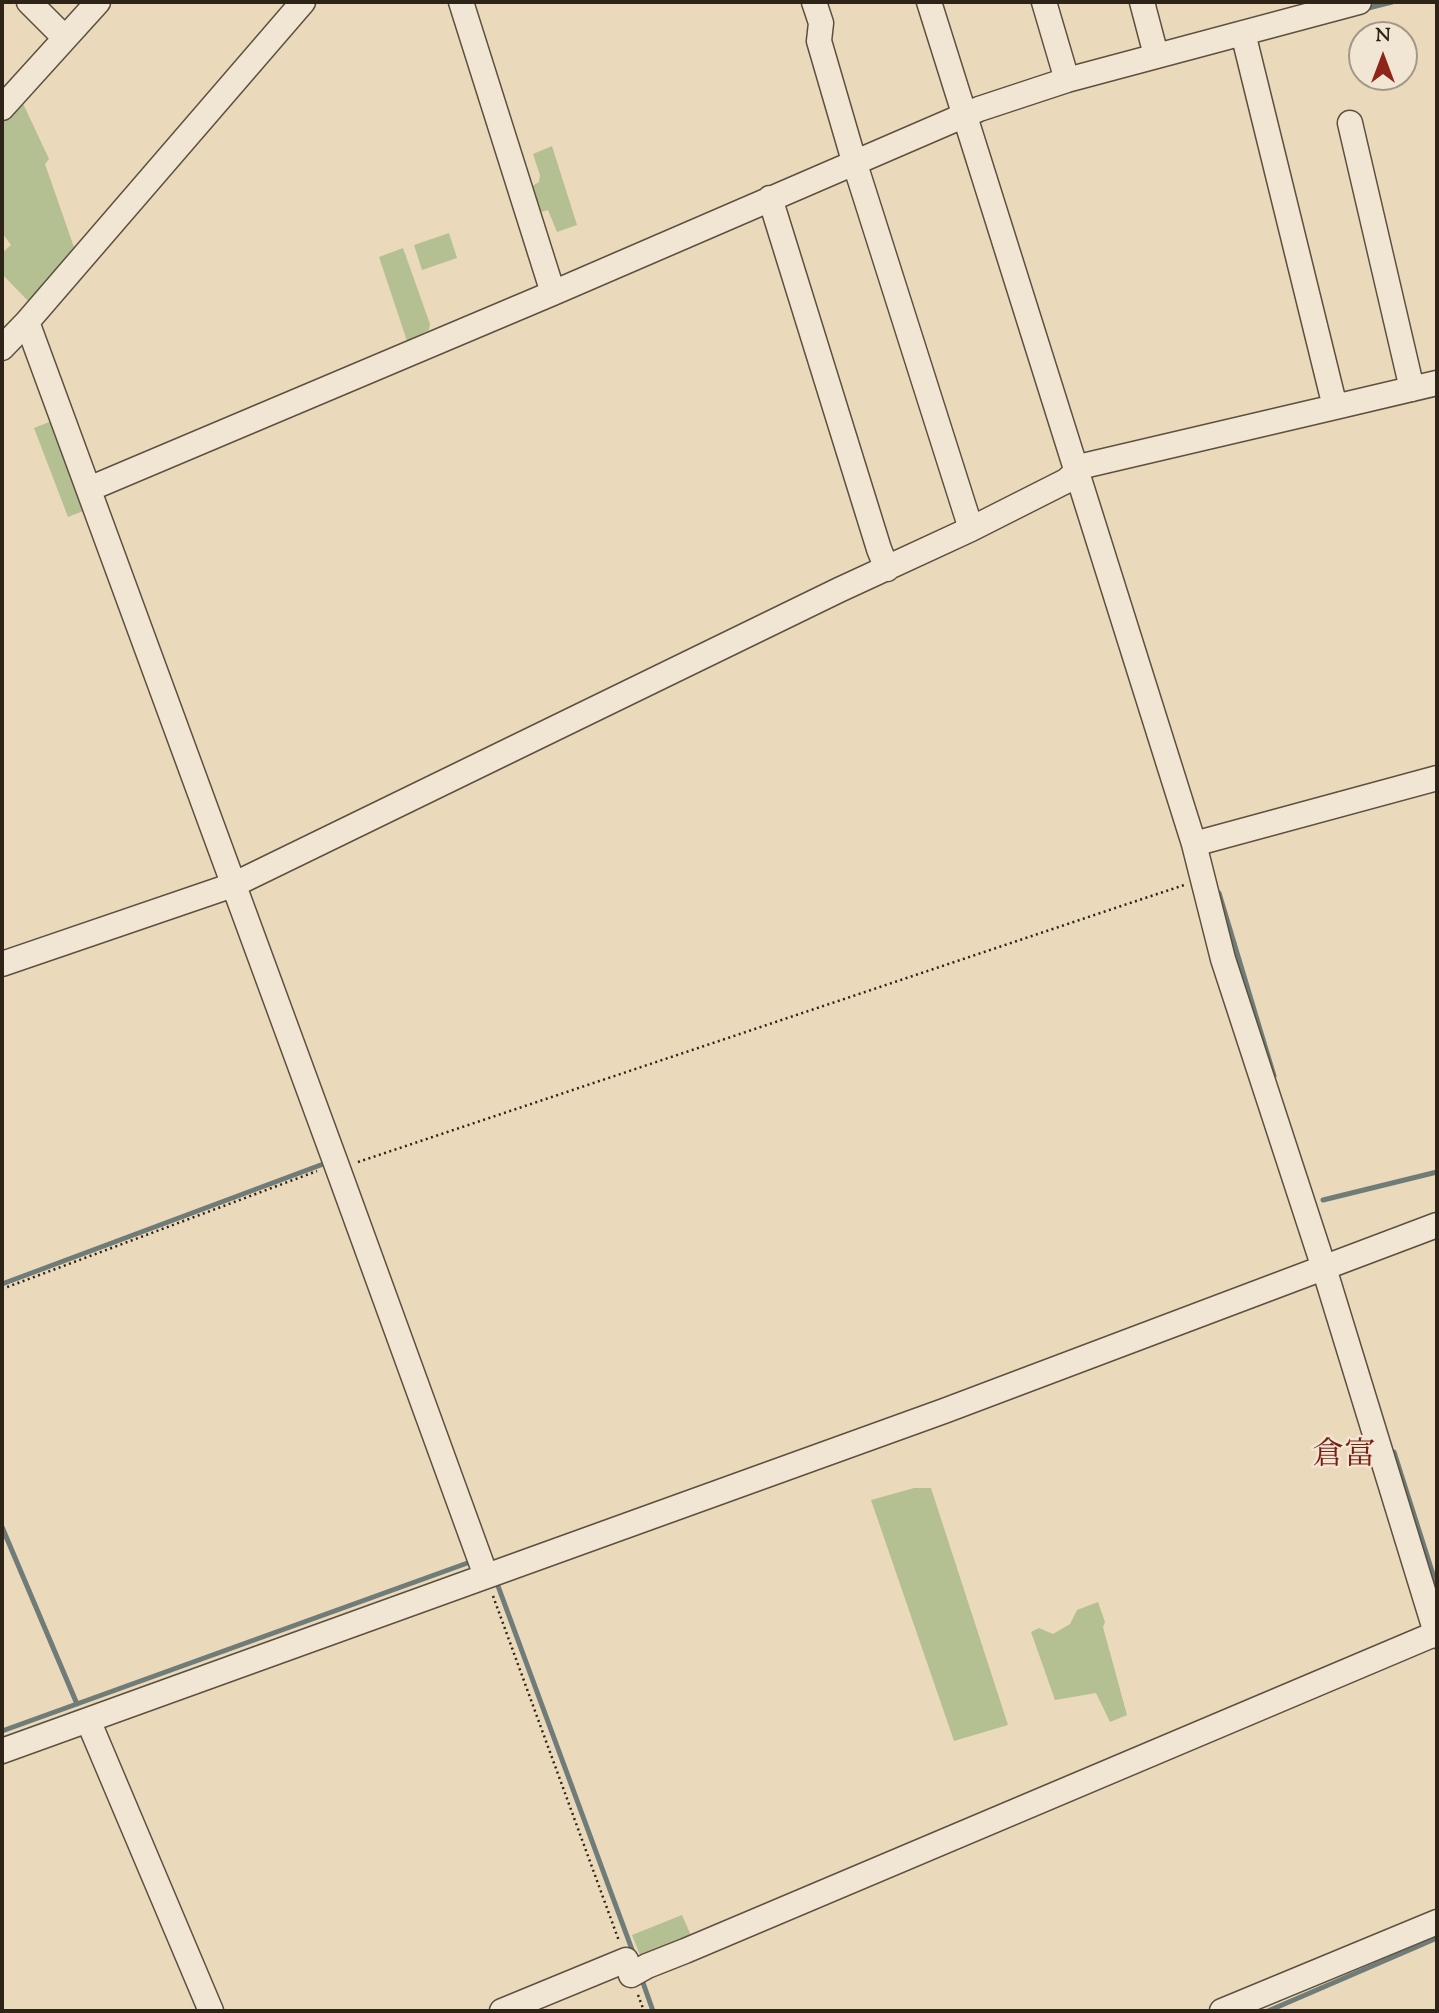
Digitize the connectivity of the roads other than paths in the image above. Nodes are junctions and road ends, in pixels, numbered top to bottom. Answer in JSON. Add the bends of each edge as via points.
{"nodes":[{"id":1,"x":29,"y":2,"type":"edge"},
{"id":2,"x":98,"y":2,"type":"edge"},
{"id":3,"x":303,"y":2,"type":"edge"},
{"id":4,"x":461,"y":2,"type":"edge"},
{"id":5,"x":814,"y":2,"type":"edge"},
{"id":6,"x":929,"y":2,"type":"edge"},
{"id":7,"x":1044,"y":2,"type":"edge"},
{"id":8,"x":1142,"y":2,"type":"edge"},
{"id":9,"x":1359,"y":2,"type":"edge"},
{"id":10,"x":1243,"y":33,"type":"junction"},
{"id":11,"x":65,"y":38,"type":"junction"},
{"id":12,"x":1156,"y":55,"type":"junction"},
{"id":13,"x":1067,"y":80,"type":"junction"},
{"id":14,"x":4,"y":99,"type":"edge"},
{"id":15,"x":966,"y":115,"type":"junction"},
{"id":16,"x":1350,"y":123,"type":"dead end"},
{"id":17,"x":853,"y":158,"type":"junction"},
{"id":18,"x":770,"y":198,"type":"junction"},
{"id":19,"x":551,"y":287,"type":"junction"},
{"id":20,"x":27,"y":322,"type":"junction"},
{"id":21,"x":2,"y":347,"type":"edge"},
{"id":22,"x":1437,"y":383,"type":"edge"},
{"id":23,"x":1412,"y":389,"type":"junction"},
{"id":24,"x":1335,"y":407,"type":"junction"},
{"id":25,"x":1083,"y":467,"type":"junction"},
{"id":26,"x":89,"y":489,"type":"junction"},
{"id":27,"x":969,"y":521,"type":"junction"},
{"id":28,"x":884,"y":561,"type":"junction"},
{"id":29,"x":1437,"y":778,"type":"edge"},
{"id":30,"x":1200,"y":842,"type":"junction"},
{"id":31,"x":233,"y":885,"type":"junction"},
{"id":32,"x":2,"y":964,"type":"edge"},
{"id":33,"x":1437,"y":1225,"type":"edge"},
{"id":34,"x":1324,"y":1268,"type":"junction"},
{"id":35,"x":486,"y":1576,"type":"junction"},
{"id":36,"x":1437,"y":1634,"type":"edge"},
{"id":37,"x":88,"y":1720,"type":"junction"},
{"id":38,"x":2,"y":1751,"type":"edge"},
{"id":39,"x":1437,"y":1922,"type":"edge"},
{"id":40,"x":211,"y":2011,"type":"edge"},
{"id":41,"x":502,"y":2011,"type":"edge"},
{"id":42,"x":1222,"y":2011,"type":"edge"}],
"edges":[{"from":1,"to":11,"type":"street"},
{"from":2,"to":11,"type":"street"},
{"from":3,"to":20,"type":"street"},
{"from":4,"to":19,"type":"street"},
{"from":5,"to":17,"type":"street","via":[[821,23],[819,41]]},
{"from":6,"to":15,"type":"street"},
{"from":7,"to":13,"type":"street"},
{"from":8,"to":12,"type":"street"},
{"from":9,"to":10,"type":"street"},
{"from":10,"to":12,"type":"street"},
{"from":10,"to":24,"type":"street"},
{"from":11,"to":14,"type":"street"},
{"from":12,"to":13,"type":"street"},
{"from":13,"to":15,"type":"street"},
{"from":15,"to":17,"type":"street"},
{"from":15,"to":25,"type":"street"},
{"from":16,"to":23,"type":"street"},
{"from":17,"to":18,"type":"street"},
{"from":17,"to":27,"type":"street"},
{"from":18,"to":19,"type":"street"},
{"from":18,"to":28,"type":"street"},
{"from":19,"to":26,"type":"street"},
{"from":20,"to":21,"type":"street"},
{"from":20,"to":26,"type":"street"},
{"from":22,"to":23,"type":"street"},
{"from":23,"to":24,"type":"street"},
{"from":24,"to":25,"type":"street"},
{"from":25,"to":27,"type":"street","via":[[1066,481]]},
{"from":25,"to":30,"type":"street"},
{"from":26,"to":31,"type":"street"},
{"from":27,"to":28,"type":"street"},
{"from":28,"to":31,"type":"street","via":[[827,596]]},
{"from":29,"to":30,"type":"street"},
{"from":30,"to":34,"type":"street","via":[[1223,959]]},
{"from":31,"to":32,"type":"street"},
{"from":31,"to":35,"type":"street","via":[[342,1165]]},
{"from":33,"to":34,"type":"street"},
{"from":34,"to":35,"type":"street"},
{"from":34,"to":36,"type":"street"},
{"from":35,"to":37,"type":"street"},
{"from":36,"to":41,"type":"street","via":[[632,1967]]},
{"from":37,"to":38,"type":"street"},
{"from":37,"to":40,"type":"street"},
{"from":39,"to":42,"type":"street"}]}
